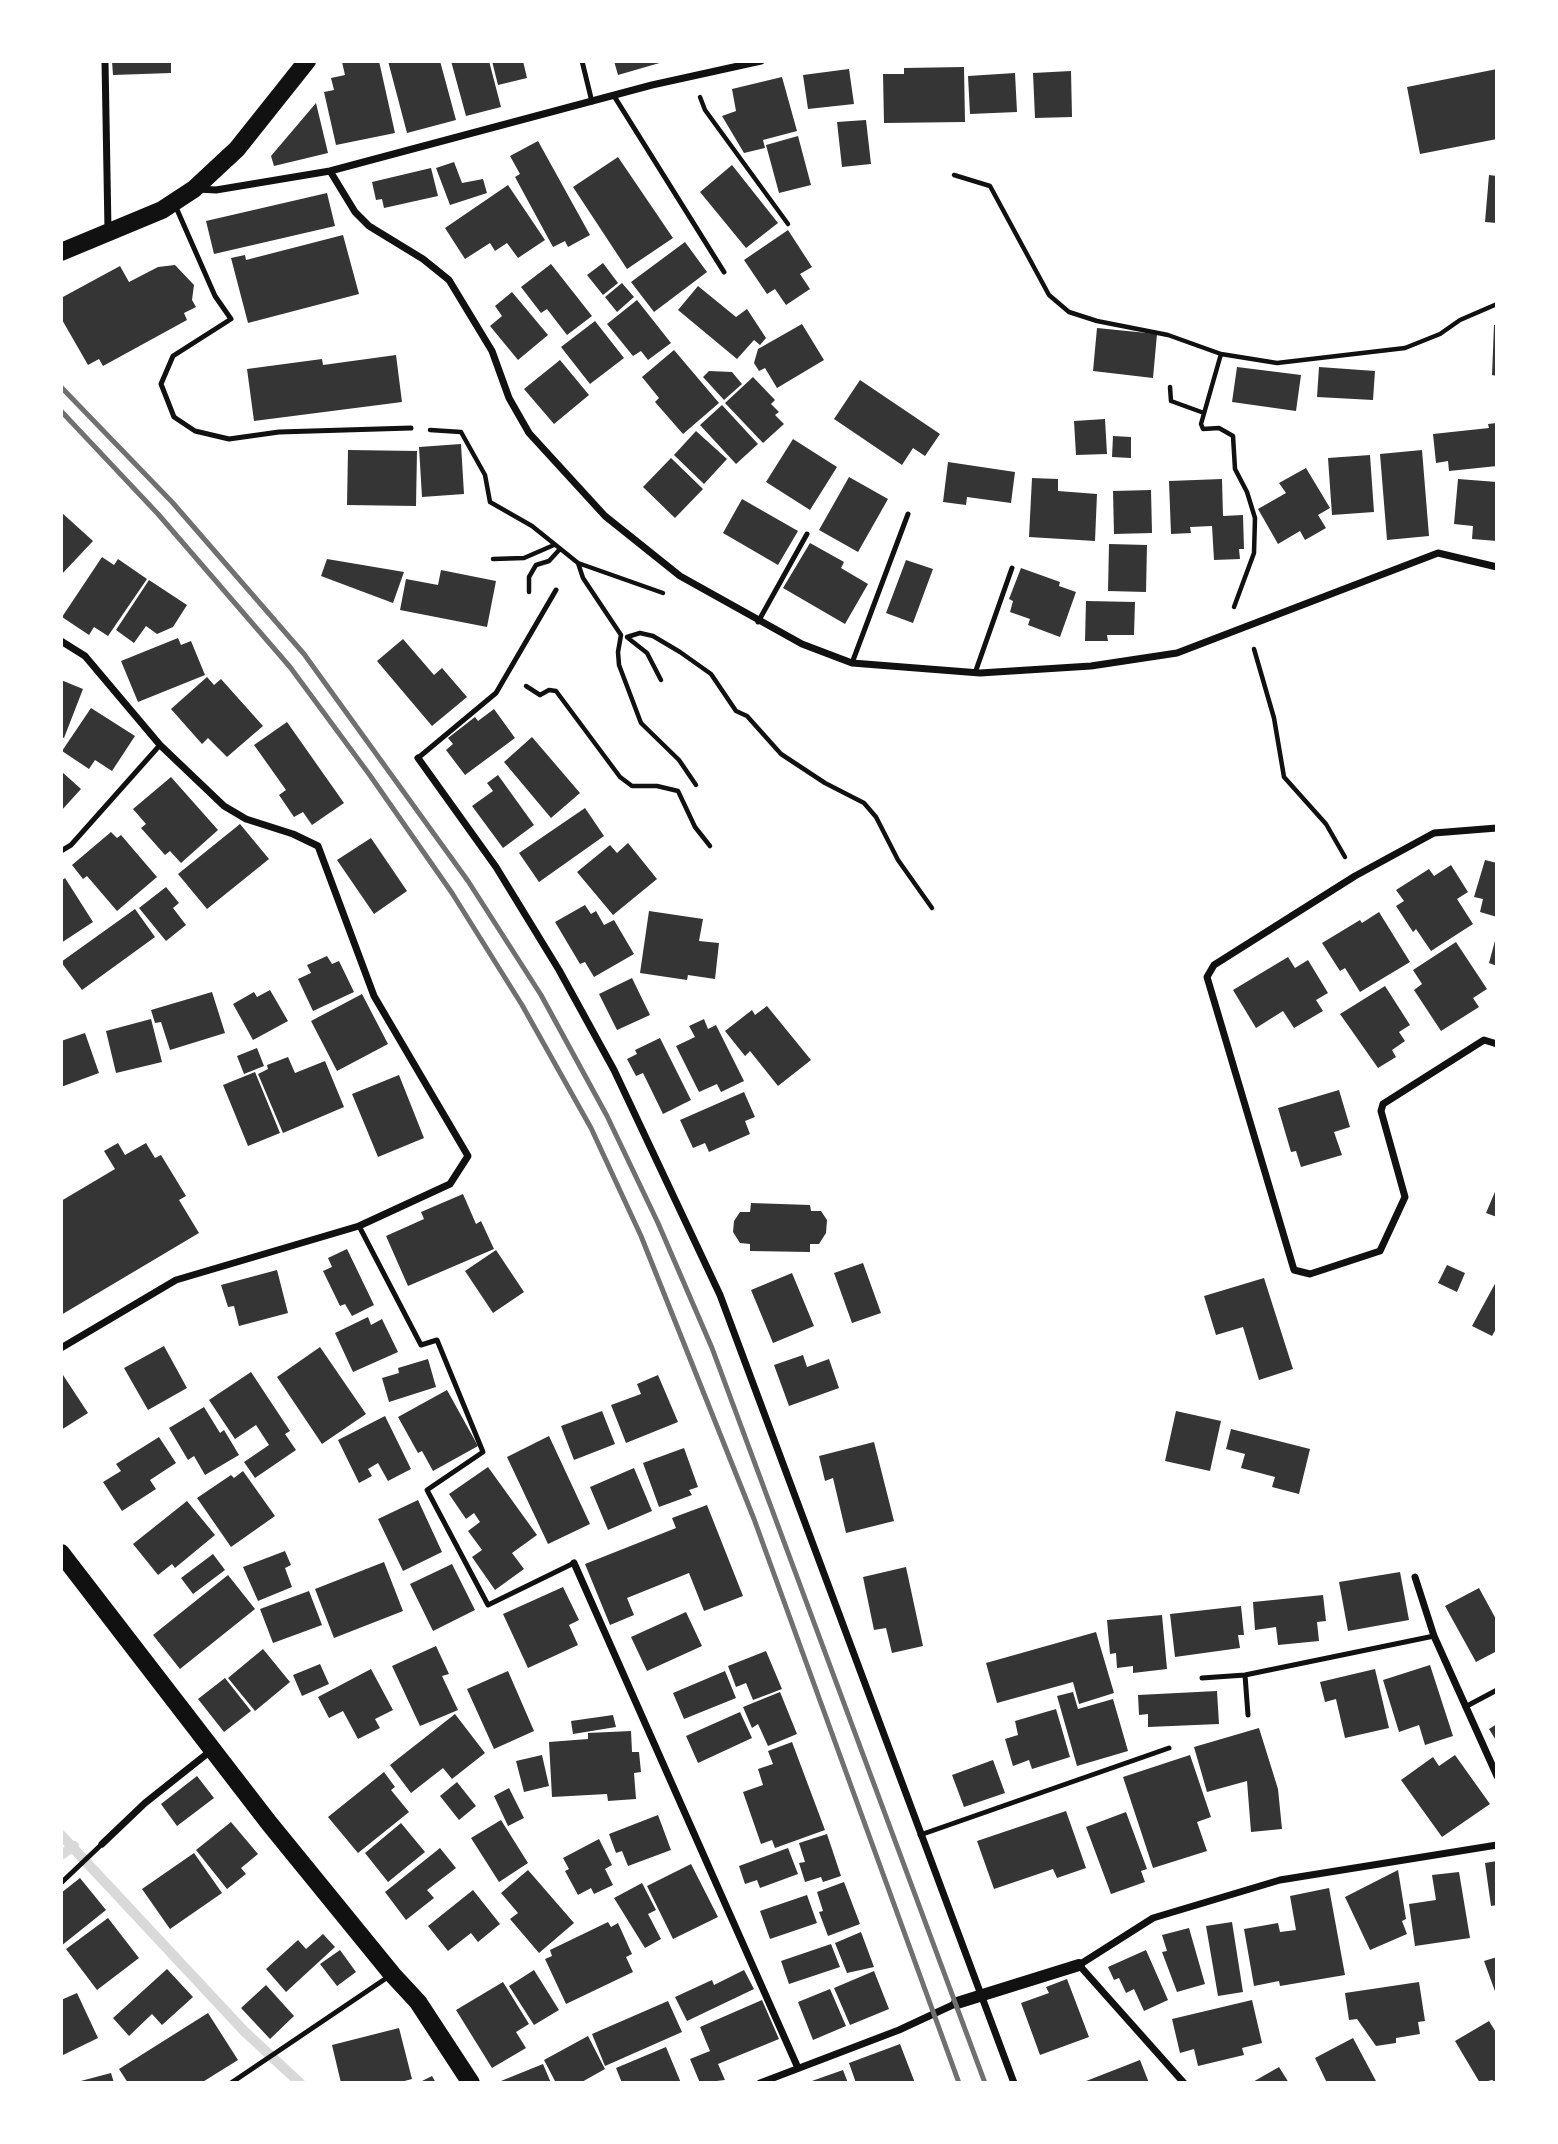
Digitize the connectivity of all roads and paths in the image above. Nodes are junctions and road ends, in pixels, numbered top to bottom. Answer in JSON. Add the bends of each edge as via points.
{"nodes":[{"id":1,"x":105,"y":61,"type":"edge"},
{"id":2,"x":307,"y":61,"type":"edge"},
{"id":3,"x":582,"y":61,"type":"edge"},
{"id":4,"x":761,"y":61,"type":"edge"},
{"id":5,"x":692,"y":76,"type":"junction"},
{"id":6,"x":614,"y":96,"type":"junction"},
{"id":7,"x":592,"y":102,"type":"junction"},
{"id":8,"x":330,"y":171,"type":"junction"},
{"id":9,"x":954,"y":175,"type":"dead end"},
{"id":10,"x":194,"y":189,"type":"junction"},
{"id":11,"x":174,"y":202,"type":"junction"},
{"id":12,"x":788,"y":223,"type":"dead end"},
{"id":13,"x":108,"y":230,"type":"junction"},
{"id":14,"x":61,"y":252,"type":"edge"},
{"id":15,"x":724,"y":272,"type":"dead end"},
{"id":16,"x":1497,"y":304,"type":"edge"},
{"id":17,"x":1222,"y":354,"type":"junction"},
{"id":18,"x":1170,"y":387,"type":"dead end"},
{"id":19,"x":1205,"y":413,"type":"junction"},
{"id":20,"x":411,"y":428,"type":"joint"},
{"id":21,"x":908,"y":514,"type":"dead end"},
{"id":22,"x":807,"y":534,"type":"dead end"},
{"id":23,"x":554,"y":545,"type":"junction"},
{"id":24,"x":493,"y":559,"type":"dead end"},
{"id":25,"x":578,"y":563,"type":"junction"},
{"id":26,"x":1497,"y":566,"type":"edge"},
{"id":27,"x":1012,"y":568,"type":"dead end"},
{"id":28,"x":556,"y":590,"type":"dead end"},
{"id":29,"x":705,"y":591,"type":"junction"},
{"id":30,"x":758,"y":622,"type":"junction"},
{"id":31,"x":1248,"y":624,"type":"junction"},
{"id":32,"x":1235,"y":630,"type":"junction"},
{"id":33,"x":624,"y":636,"type":"junction"},
{"id":34,"x":61,"y":641,"type":"edge"},
{"id":35,"x":852,"y":663,"type":"junction"},
{"id":36,"x":975,"y":673,"type":"junction"},
{"id":37,"x":508,"y":674,"type":"junction"},
{"id":38,"x":661,"y":680,"type":"dead end"},
{"id":39,"x":160,"y":745,"type":"junction"},
{"id":40,"x":418,"y":758,"type":"joint"},
{"id":41,"x":696,"y":785,"type":"dead end"},
{"id":42,"x":1497,"y":828,"type":"edge"},
{"id":43,"x":710,"y":846,"type":"dead end"},
{"id":44,"x":61,"y":852,"type":"edge"},
{"id":45,"x":1356,"y":876,"type":"junction"},
{"id":46,"x":932,"y":908,"type":"dead end"},
{"id":47,"x":1497,"y":1044,"type":"edge"},
{"id":48,"x":359,"y":1226,"type":"junction"},
{"id":49,"x":61,"y":1348,"type":"edge"},
{"id":50,"x":61,"y":1553,"type":"edge"},
{"id":51,"x":573,"y":1563,"type":"joint"},
{"id":52,"x":1415,"y":1577,"type":"dead end"},
{"id":53,"x":1434,"y":1636,"type":"junction"},
{"id":54,"x":1245,"y":1675,"type":"junction"},
{"id":55,"x":1202,"y":1678,"type":"dead end"},
{"id":56,"x":1497,"y":1690,"type":"edge"},
{"id":57,"x":1465,"y":1707,"type":"junction"},
{"id":58,"x":1248,"y":1716,"type":"dead end"},
{"id":59,"x":1169,"y":1748,"type":"dead end"},
{"id":60,"x":213,"y":1749,"type":"junction"},
{"id":61,"x":1497,"y":1776,"type":"edge"},
{"id":62,"x":920,"y":1835,"type":"junction"},
{"id":63,"x":102,"y":1844,"type":"joint"},
{"id":64,"x":1497,"y":1845,"type":"edge"},
{"id":65,"x":61,"y":1883,"type":"edge"},
{"id":66,"x":1079,"y":1965,"type":"junction"},
{"id":67,"x":392,"y":1974,"type":"junction"},
{"id":68,"x":979,"y":1995,"type":"junction"},
{"id":69,"x":957,"y":2003,"type":"joint"},
{"id":70,"x":798,"y":2068,"type":"junction"},
{"id":71,"x":231,"y":2083,"type":"edge"},
{"id":72,"x":471,"y":2083,"type":"edge"},
{"id":73,"x":760,"y":2083,"type":"edge"},
{"id":74,"x":1014,"y":2083,"type":"edge"},
{"id":75,"x":1184,"y":2083,"type":"edge"}],
"edges":[{"from":1,"to":13,"type":"street"},
{"from":2,"to":10,"type":"main road","via":[[237,149]]},
{"from":3,"to":7,"type":"lane"},
{"from":4,"to":5,"type":"street"},
{"from":5,"to":6,"type":"street"},
{"from":5,"to":12,"type":"path","via":[[705,110]]},
{"from":6,"to":7,"type":"street"},
{"from":6,"to":15,"type":"lane"},
{"from":7,"to":8,"type":"street"},
{"from":8,"to":10,"type":"street","via":[[216,190]]},
{"from":8,"to":29,"type":"street","via":[[369,226],[449,280],[492,351],[509,398],[529,433],[605,516]]},
{"from":9,"to":17,"type":"path","via":[[990,187],[1049,295],[1069,312],[1168,335]]},
{"from":10,"to":11,"type":"main road"},
{"from":11,"to":13,"type":"main road","via":[[162,211]]},
{"from":11,"to":20,"type":"lane","via":[[215,296],[230,318],[173,356],[161,384],[174,417],[195,431],[229,439],[279,432]]},
{"from":13,"to":14,"type":"main road"},
{"from":16,"to":17,"type":"path","via":[[1405,348],[1278,363]]},
{"from":17,"to":19,"type":"path"},
{"from":18,"to":19,"type":"path","via":[[1171,401]]},
{"from":19,"to":32,"type":"path","via":[[1203,429],[1219,428],[1233,436],[1235,470],[1255,518],[1254,553],[1234,605]]},
{"from":20,"to":23,"type":"path","via":[[461,432],[482,468],[490,502],[532,526]]},
{"from":21,"to":35,"type":"lane"},
{"from":22,"to":30,"type":"lane"},
{"from":23,"to":24,"type":"path","via":[[524,558]]},
{"from":23,"to":25,"type":"path"},
{"from":25,"to":29,"type":"path","via":[[685,601]]},
{"from":25,"to":33,"type":"path","via":[[583,578]]},
{"from":26,"to":31,"type":"street","via":[[1438,552]]},
{"from":27,"to":36,"type":"lane"},
{"from":28,"to":37,"type":"lane"},
{"from":29,"to":30,"type":"street"},
{"from":30,"to":35,"type":"street"},
{"from":31,"to":32,"type":"street"},
{"from":31,"to":45,"type":"path","via":[[1274,718],[1284,777],[1326,824]]},
{"from":32,"to":36,"type":"street","via":[[1177,653],[1091,666]]},
{"from":33,"to":38,"type":"path","via":[[647,653]]},
{"from":33,"to":41,"type":"path","via":[[619,666],[641,723],[679,760]]},
{"from":33,"to":46,"type":"path","via":[[653,636],[680,652],[710,674],[736,711],[747,716],[781,754],[864,803]]},
{"from":34,"to":39,"type":"street","via":[[85,656]]},
{"from":35,"to":36,"type":"street"},
{"from":37,"to":40,"type":"lane","via":[[496,693]]},
{"from":37,"to":43,"type":"path","via":[[540,695],[556,691],[620,778],[632,786],[678,791]]},
{"from":39,"to":44,"type":"lane"},
{"from":39,"to":48,"type":"street","via":[[224,806],[318,846],[374,996],[468,1156],[450,1184]]},
{"from":40,"to":62,"type":"street","via":[[496,867],[559,970],[674,1193],[720,1295]]},
{"from":42,"to":45,"type":"street","via":[[1434,833]]},
{"from":45,"to":47,"type":"street","via":[[1214,965],[1208,977],[1294,1270],[1310,1274],[1380,1251],[1405,1197],[1381,1111],[1383,1104],[1484,1040]]},
{"from":48,"to":49,"type":"street","via":[[176,1280]]},
{"from":48,"to":51,"type":"lane","via":[[421,1345],[437,1340],[483,1452],[427,1490],[488,1605]]},
{"from":50,"to":60,"type":"main road"},
{"from":51,"to":70,"type":"street"},
{"from":52,"to":53,"type":"street"},
{"from":53,"to":54,"type":"lane"},
{"from":53,"to":57,"type":"street"},
{"from":54,"to":55,"type":"lane"},
{"from":54,"to":58,"type":"lane"},
{"from":56,"to":57,"type":"lane"},
{"from":57,"to":61,"type":"street"},
{"from":59,"to":62,"type":"lane"},
{"from":60,"to":63,"type":"street"},
{"from":60,"to":67,"type":"main road"},
{"from":62,"to":68,"type":"street"},
{"from":63,"to":65,"type":"lane"},
{"from":64,"to":66,"type":"street","via":[[1280,1880],[1153,1919]]},
{"from":66,"to":68,"type":"street"},
{"from":66,"to":75,"type":"street"},
{"from":67,"to":71,"type":"lane"},
{"from":67,"to":72,"type":"main road","via":[[418,2002]]},
{"from":68,"to":69,"type":"street"},
{"from":68,"to":74,"type":"street"},
{"from":69,"to":70,"type":"street"},
{"from":70,"to":73,"type":"street"}]}
